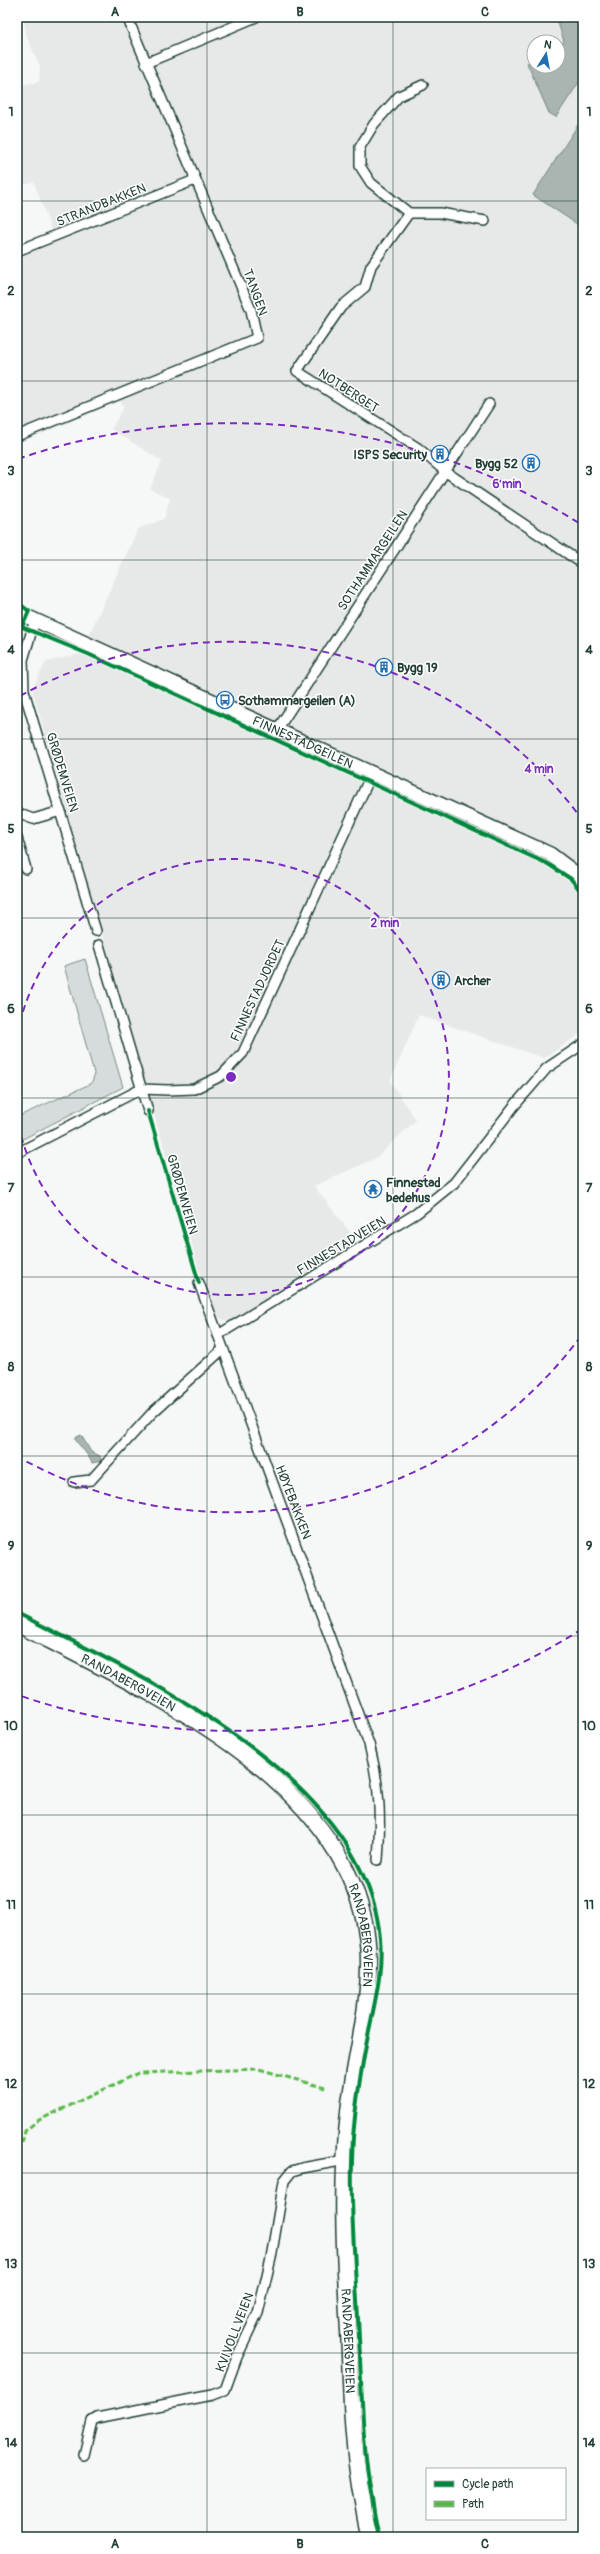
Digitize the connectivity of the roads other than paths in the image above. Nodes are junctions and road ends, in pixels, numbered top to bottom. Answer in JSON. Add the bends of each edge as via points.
{"nodes":[{"id":1,"x":127,"y":17,"type":"edge"},
{"id":2,"x":256,"y":17,"type":"edge"},
{"id":3,"x":146,"y":63,"type":"junction"},
{"id":4,"x":423,"y":85,"type":"dead end"},
{"id":5,"x":195,"y":180,"type":"junction"},
{"id":6,"x":409,"y":212,"type":"junction"},
{"id":7,"x":485,"y":222,"type":"dead end"},
{"id":8,"x":17,"y":251,"type":"edge"},
{"id":9,"x":489,"y":404,"type":"dead end"},
{"id":10,"x":17,"y":436,"type":"edge"},
{"id":11,"x":446,"y":472,"type":"junction"},
{"id":12,"x":583,"y":563,"type":"edge"},
{"id":13,"x":17,"y":612,"type":"edge"},
{"id":14,"x":35,"y":620,"type":"junction"},
{"id":15,"x":277,"y":730,"type":"junction"},
{"id":16,"x":372,"y":773,"type":"junction"},
{"id":17,"x":61,"y":811,"type":"junction"},
{"id":18,"x":17,"y":813,"type":"edge"},
{"id":19,"x":17,"y":838,"type":"edge"},
{"id":20,"x":26,"y":869,"type":"dead end"},
{"id":21,"x":583,"y":879,"type":"edge"},
{"id":22,"x":96,"y":931,"type":"dead end"},
{"id":23,"x":99,"y":945,"type":"dead end"},
{"id":24,"x":583,"y":1044,"type":"edge"},
{"id":25,"x":141,"y":1089,"type":"junction"},
{"id":26,"x":148,"y":1111,"type":"dead end"},
{"id":27,"x":17,"y":1153,"type":"edge"},
{"id":28,"x":199,"y":1283,"type":"dead end"},
{"id":29,"x":218,"y":1335,"type":"junction"},
{"id":30,"x":222,"y":1350,"type":"junction"},
{"id":31,"x":74,"y":1482,"type":"dead end"},
{"id":32,"x":17,"y":1624,"type":"edge"},
{"id":33,"x":378,"y":1860,"type":"dead end"},
{"id":34,"x":346,"y":2160,"type":"junction"},
{"id":35,"x":84,"y":2455,"type":"dead end"},
{"id":36,"x":370,"y":2537,"type":"edge"}],
"edges":[{"from":1,"to":3,"type":"street","name":"TANGEN"},
{"from":2,"to":3,"type":"street"},
{"from":3,"to":5,"type":"street","name":"TANGEN"},
{"from":4,"to":6,"type":"street","via":[[394,101],[374,124],[359,152],[360,166],[364,174]]},
{"from":5,"to":8,"type":"street","name":"STRANDBAKKEN"},
{"from":5,"to":10,"type":"street","name":"TANGEN","via":[[252,310],[257,338]]},
{"from":6,"to":7,"type":"street","via":[[440,213]]},
{"from":6,"to":11,"type":"street","name":"NOTBERGET","via":[[371,266],[365,287],[341,307],[297,372],[387,430],[392,438],[403,446],[422,454]]},
{"from":9,"to":11,"type":"street","name":"SOTHAMMARGEILEN"},
{"from":11,"to":12,"type":"street","name":"NOTBERGET"},
{"from":11,"to":15,"type":"street","name":"SOTHAMMARGEILEN"},
{"from":13,"to":14,"type":"main road","name":"FINNESTADGEILEN"},
{"from":14,"to":15,"type":"main road","name":"FINNESTADGEILEN"},
{"from":14,"to":17,"type":"street","name":"GRØDEMVEIEN","via":[[24,650],[24,686]]},
{"from":15,"to":16,"type":"main road","name":"FINNESTADGEILEN"},
{"from":16,"to":21,"type":"main road","name":"FINNESTADGEILEN","via":[[550,854]]},
{"from":16,"to":25,"type":"street","name":"FINNESTADJORDET","via":[[243,1053],[221,1076],[194,1089]]},
{"from":17,"to":18,"type":"street","via":[[33,819]]},
{"from":17,"to":22,"type":"street","name":"GRØDEMVEIEN"},
{"from":19,"to":20,"type":"street"},
{"from":23,"to":25,"type":"street"},
{"from":24,"to":29,"type":"street","name":"FINNESTADVEIEN","via":[[547,1068],[454,1183],[418,1213]]},
{"from":25,"to":26,"type":"street"},
{"from":25,"to":27,"type":"street","name":"FINNESTADJORDET"},
{"from":28,"to":29,"type":"street"},
{"from":29,"to":30,"type":"street"},
{"from":30,"to":31,"type":"street","via":[[152,1412],[91,1480]]},
{"from":30,"to":33,"type":"street","name":"HØYEBAKKEN","via":[[370,1744],[377,1774],[381,1814]]},
{"from":32,"to":34,"type":"highway","name":"RANDABERGVEIEN","via":[[160,1699],[222,1737],[295,1800],[335,1850],[357,1896],[366,1930],[369,1956],[367,1997],[347,2119]]},
{"from":34,"to":35,"type":"street","name":"KVIVOLLVEIEN","via":[[292,2171],[284,2181],[271,2258],[258,2313],[225,2390],[212,2395],[97,2418],[92,2421]]},
{"from":34,"to":36,"type":"highway","name":"RANDABERGVEIEN","via":[[346,2284],[353,2433],[358,2483]]}]}
